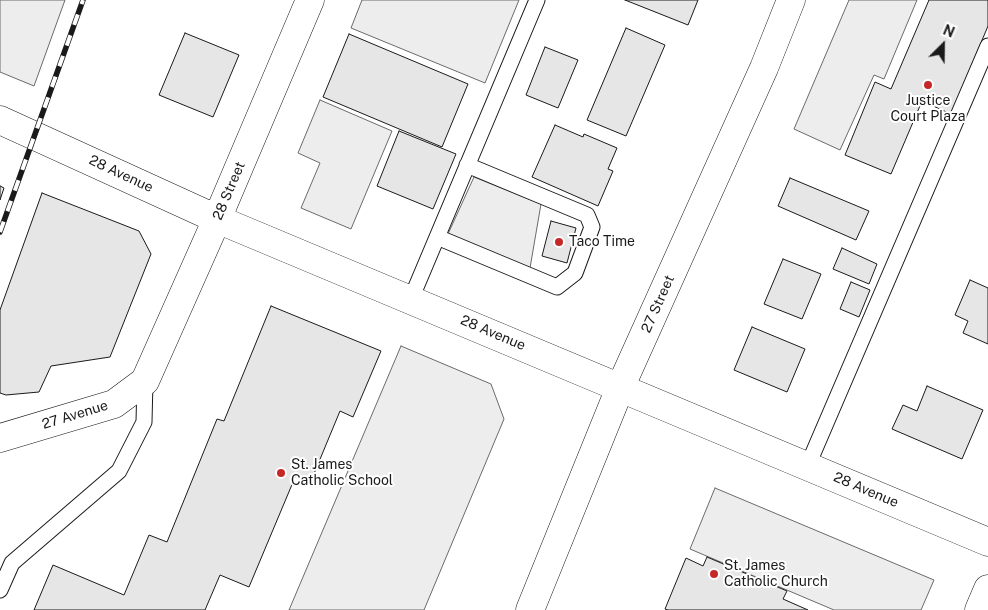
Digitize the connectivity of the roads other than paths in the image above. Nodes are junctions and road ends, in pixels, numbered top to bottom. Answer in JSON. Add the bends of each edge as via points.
{"nodes":[{"id":1,"x":310,"y":0,"type":"edge"},
{"id":2,"x":537,"y":0,"type":"edge"},
{"id":3,"x":791,"y":0,"type":"edge"},
{"id":4,"x":988,"y":46,"type":"edge"},
{"id":5,"x":0,"y":120,"type":"edge"},
{"id":6,"x":467,"y":165,"type":"junction"},
{"id":7,"x":217,"y":219,"type":"junction"},
{"id":8,"x":436,"y":237,"type":"junction"},
{"id":9,"x":411,"y":299,"type":"junction"},
{"id":10,"x":145,"y":381,"type":"junction"},
{"id":11,"x":620,"y":388,"type":"junction"},
{"id":12,"x":0,"y":438,"type":"edge"},
{"id":13,"x":808,"y":466,"type":"junction"},
{"id":14,"x":988,"y":542,"type":"edge"},
{"id":15,"x":988,"y":588,"type":"edge"},
{"id":16,"x":0,"y":590,"type":"edge"},
{"id":17,"x":530,"y":610,"type":"edge"},
{"id":18,"x":979,"y":610,"type":"edge"}],
"edges":[{"from":1,"to":7,"type":"street","name":"28 Street"},
{"from":2,"to":6,"type":"lane"},
{"from":3,"to":11,"type":"street","name":"27 Street","via":[[764,68]]},
{"from":4,"to":13,"type":"lane"},
{"from":5,"to":7,"type":"street","name":"28 Avenue"},
{"from":6,"to":8,"type":"lane"},
{"from":6,"to":8,"type":"lane","via":[[587,215],[592,227],[575,273],[557,287]]},
{"from":7,"to":9,"type":"street","name":"28 Avenue"},
{"from":7,"to":10,"type":"street","name":"28 Street"},
{"from":8,"to":9,"type":"lane"},
{"from":9,"to":11,"type":"street","name":"28 Avenue"},
{"from":10,"to":12,"type":"street","name":"27 Avenue","via":[[114,404]]},
{"from":10,"to":16,"type":"lane","via":[[144,422],[119,471],[12,563]]},
{"from":11,"to":13,"type":"street","name":"28 Avenue"},
{"from":11,"to":17,"type":"street","name":"27 Street"},
{"from":13,"to":14,"type":"street","name":"28 Avenue"},
{"from":15,"to":18,"type":"street"}]}
